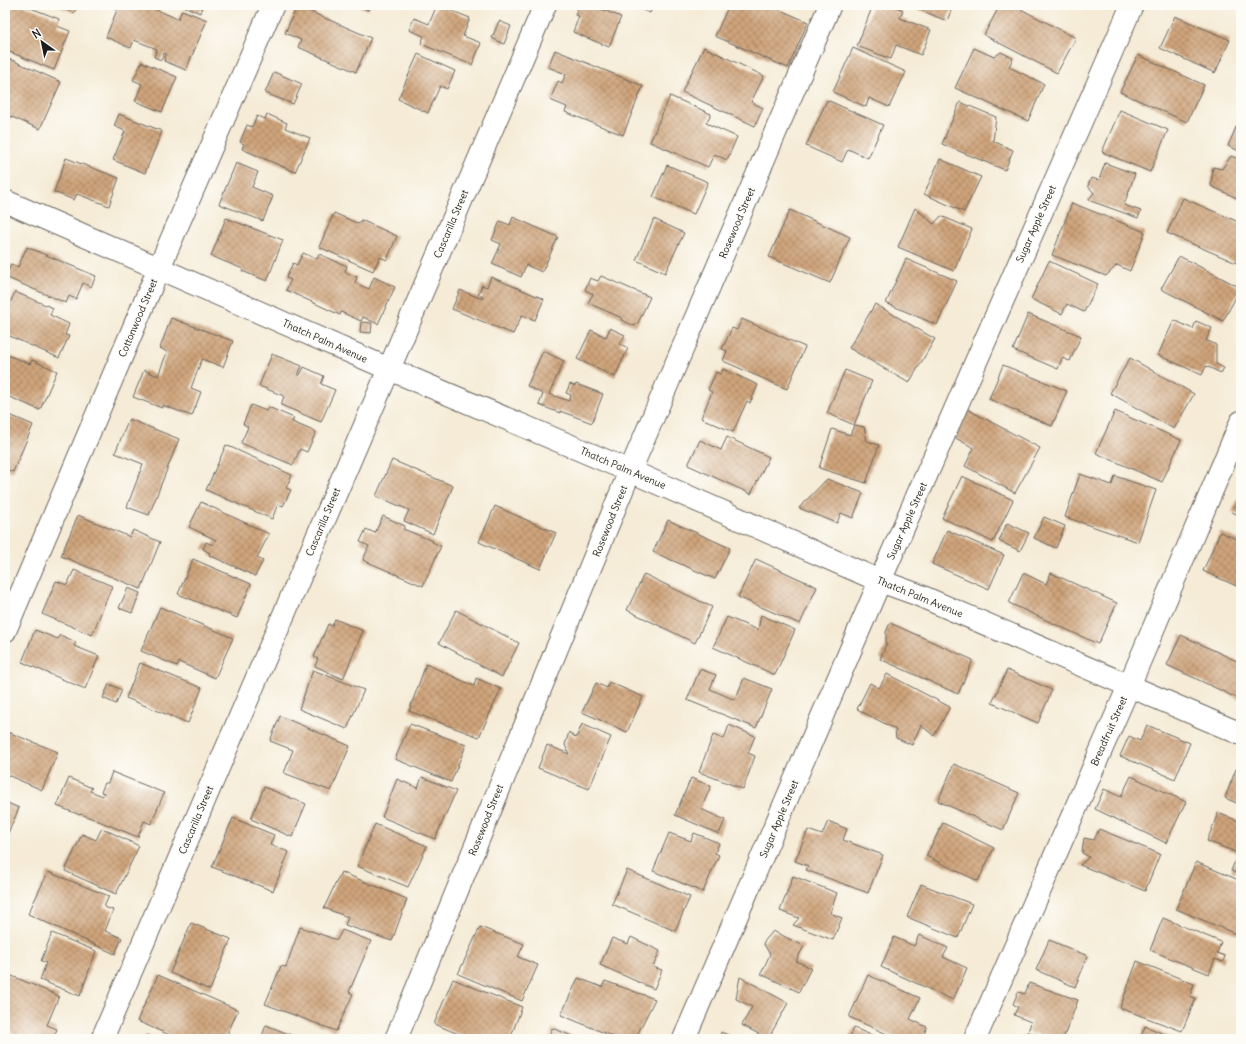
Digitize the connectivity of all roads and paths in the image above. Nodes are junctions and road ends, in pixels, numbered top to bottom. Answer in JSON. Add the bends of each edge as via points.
{"nodes":[{"id":1,"x":273,"y":5,"type":"edge"},
{"id":2,"x":545,"y":5,"type":"edge"},
{"id":3,"x":830,"y":5,"type":"edge"},
{"id":4,"x":1132,"y":5,"type":"edge"},
{"id":5,"x":5,"y":201,"type":"edge"},
{"id":6,"x":159,"y":268,"type":"junction"},
{"id":7,"x":389,"y":369,"type":"junction"},
{"id":8,"x":1241,"y":422,"type":"edge"},
{"id":9,"x":630,"y":471,"type":"junction"},
{"id":10,"x":880,"y":581,"type":"junction"},
{"id":11,"x":5,"y":631,"type":"edge"},
{"id":12,"x":1129,"y":686,"type":"junction"},
{"id":13,"x":1241,"y":734,"type":"edge"},
{"id":14,"x":102,"y":1039,"type":"edge"},
{"id":15,"x":396,"y":1039,"type":"edge"},
{"id":16,"x":684,"y":1039,"type":"edge"},
{"id":17,"x":975,"y":1039,"type":"edge"}],
"edges":[{"from":1,"to":6,"type":"street","name":"Cottonwood Street"},
{"from":2,"to":7,"type":"street","name":"Cascarilla Street"},
{"from":3,"to":9,"type":"street","name":"Rosewood Street"},
{"from":4,"to":10,"type":"street","name":"Sugar Apple Street"},
{"from":5,"to":6,"type":"street","name":"Thatch Palm Avenue"},
{"from":6,"to":7,"type":"street","name":"Thatch Palm Avenue"},
{"from":6,"to":11,"type":"street","name":"Cottonwood Street"},
{"from":7,"to":9,"type":"street","name":"Thatch Palm Avenue"},
{"from":7,"to":14,"type":"street","name":"Cascarilla Street"},
{"from":8,"to":12,"type":"street","name":"Breadfruit Street"},
{"from":9,"to":10,"type":"street","name":"Thatch Palm Avenue"},
{"from":9,"to":15,"type":"street","name":"Rosewood Street"},
{"from":10,"to":12,"type":"street","name":"Thatch Palm Avenue","via":[[916,594]]},
{"from":10,"to":16,"type":"street","name":"Sugar Apple Street"},
{"from":12,"to":13,"type":"street","name":"Thatch Palm Avenue"},
{"from":12,"to":17,"type":"street","name":"Breadfruit Street"}]}
